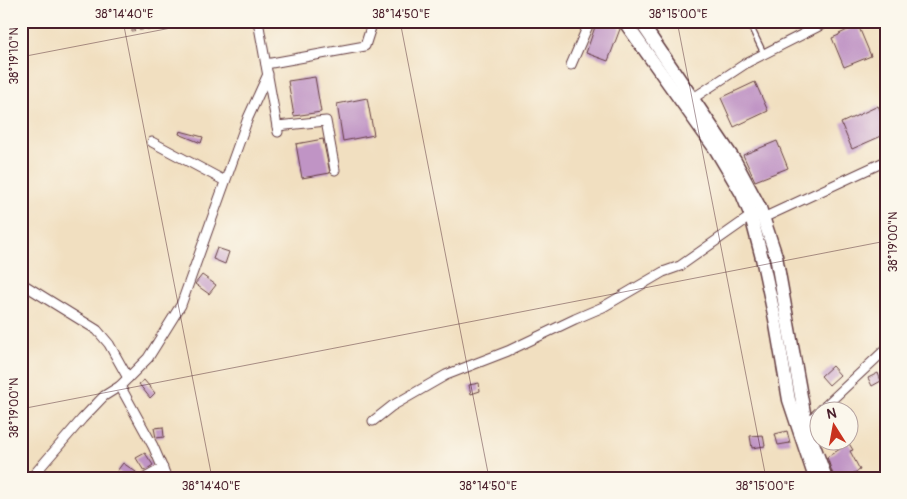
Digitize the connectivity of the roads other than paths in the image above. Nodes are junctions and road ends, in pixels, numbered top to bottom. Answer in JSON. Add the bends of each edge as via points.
{"nodes":[{"id":1,"x":258,"y":21,"type":"edge"},
{"id":2,"x":373,"y":21,"type":"edge"},
{"id":3,"x":590,"y":21,"type":"edge"},
{"id":4,"x":624,"y":21,"type":"edge"},
{"id":5,"x":640,"y":21,"type":"edge"},
{"id":6,"x":748,"y":21,"type":"edge"},
{"id":7,"x":829,"y":21,"type":"edge"},
{"id":8,"x":764,"y":54,"type":"junction"},
{"id":9,"x":572,"y":65,"type":"dead end"},
{"id":10,"x":267,"y":69,"type":"junction"},
{"id":11,"x":692,"y":99,"type":"junction"},
{"id":12,"x":152,"y":142,"type":"dead end"},
{"id":13,"x":886,"y":162,"type":"edge"},
{"id":14,"x":335,"y":170,"type":"dead end"},
{"id":15,"x":225,"y":181,"type":"junction"},
{"id":16,"x":757,"y":217,"type":"junction"},
{"id":17,"x":21,"y":283,"type":"edge"},
{"id":18,"x":886,"y":349,"type":"edge"},
{"id":19,"x":128,"y":378,"type":"junction"},
{"id":20,"x":120,"y":386,"type":"junction"},
{"id":21,"x":373,"y":421,"type":"dead end"},
{"id":22,"x":806,"y":424,"type":"junction"},
{"id":23,"x":163,"y":468,"type":"junction"},
{"id":24,"x":31,"y":478,"type":"edge"},
{"id":25,"x":145,"y":478,"type":"edge"},
{"id":26,"x":167,"y":478,"type":"edge"},
{"id":27,"x":815,"y":478,"type":"edge"},
{"id":28,"x":826,"y":478,"type":"edge"}],
"edges":[{"from":1,"to":10,"type":"street"},
{"from":2,"to":10,"type":"street","via":[[365,46]]},
{"from":3,"to":9,"type":"street"},
{"from":4,"to":16,"type":"main road","via":[[716,150]]},
{"from":5,"to":11,"type":"main road"},
{"from":6,"to":8,"type":"lane"},
{"from":7,"to":8,"type":"street"},
{"from":8,"to":11,"type":"street"},
{"from":10,"to":14,"type":"street","via":[[277,129],[326,121]]},
{"from":10,"to":15,"type":"street"},
{"from":11,"to":16,"type":"main road","via":[[735,161],[760,208]]},
{"from":12,"to":15,"type":"street"},
{"from":13,"to":16,"type":"street"},
{"from":15,"to":19,"type":"street","via":[[181,306],[148,358]]},
{"from":16,"to":21,"type":"street","via":[[680,266],[663,272],[603,308],[446,376],[392,406]]},
{"from":16,"to":22,"type":"main road","via":[[776,256]]},
{"from":16,"to":27,"type":"main road","via":[[789,400]]},
{"from":17,"to":19,"type":"street","via":[[98,330]]},
{"from":18,"to":22,"type":"street"},
{"from":19,"to":20,"type":"street"},
{"from":20,"to":23,"type":"street"},
{"from":20,"to":24,"type":"street","via":[[104,396]]},
{"from":22,"to":28,"type":"main road"},
{"from":23,"to":25,"type":"street"},
{"from":23,"to":26,"type":"street"}]}
